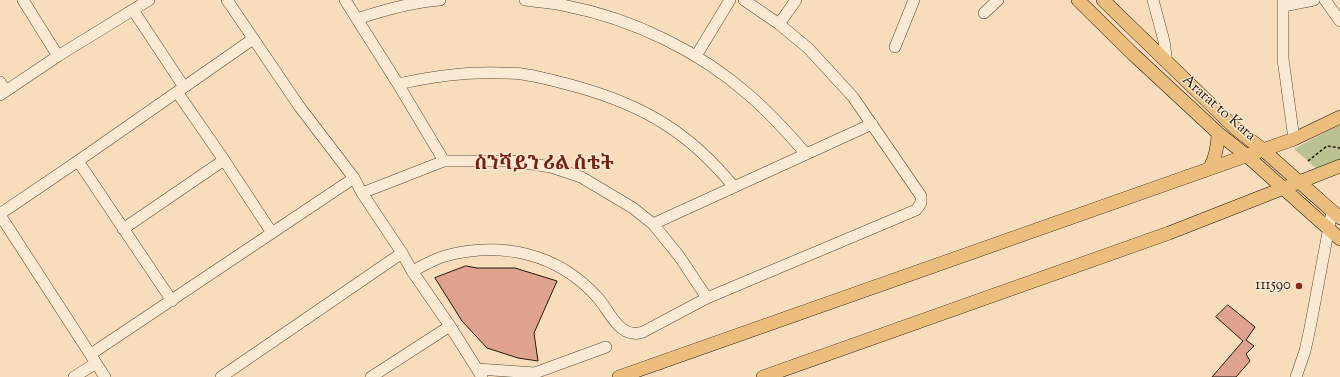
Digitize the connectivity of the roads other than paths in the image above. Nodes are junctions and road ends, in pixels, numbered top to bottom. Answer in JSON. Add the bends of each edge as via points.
{"nodes":[{"id":1,"x":23,"y":0,"type":"edge"},
{"id":2,"x":149,"y":0,"type":"edge"},
{"id":3,"x":227,"y":0,"type":"edge"},
{"id":4,"x":345,"y":0,"type":"edge"},
{"id":5,"x":440,"y":0,"type":"edge"},
{"id":6,"x":525,"y":0,"type":"edge"},
{"id":7,"x":730,"y":0,"type":"edge"},
{"id":8,"x":744,"y":0,"type":"edge"},
{"id":9,"x":796,"y":0,"type":"edge"},
{"id":10,"x":914,"y":0,"type":"edge"},
{"id":11,"x":998,"y":0,"type":"edge"},
{"id":12,"x":1078,"y":0,"type":"edge"},
{"id":13,"x":1103,"y":0,"type":"edge"},
{"id":14,"x":1153,"y":0,"type":"edge"},
{"id":15,"x":1314,"y":0,"type":"edge"},
{"id":16,"x":1325,"y":0,"type":"edge"},
{"id":17,"x":1283,"y":3,"type":"edge"},
{"id":18,"x":133,"y":10,"type":"junction"},
{"id":19,"x":984,"y":13,"type":"dead end"},
{"id":20,"x":357,"y":19,"type":"junction"},
{"id":21,"x":1340,"y":21,"type":"edge"},
{"id":22,"x":779,"y":24,"type":"junction"},
{"id":23,"x":253,"y":39,"type":"junction"},
{"id":24,"x":895,"y":47,"type":"dead end"},
{"id":25,"x":58,"y":56,"type":"junction"},
{"id":26,"x":696,"y":56,"type":"junction"},
{"id":27,"x":1167,"y":63,"type":"junction"},
{"id":28,"x":398,"y":84,"type":"junction"},
{"id":29,"x":2,"y":89,"type":"edge"},
{"id":30,"x":180,"y":89,"type":"junction"},
{"id":31,"x":1340,"y":117,"type":"edge"},
{"id":32,"x":872,"y":124,"type":"junction"},
{"id":33,"x":1218,"y":133,"type":"junction"},
{"id":34,"x":1294,"y":139,"type":"junction"},
{"id":35,"x":1262,"y":149,"type":"junction"},
{"id":36,"x":806,"y":154,"type":"junction"},
{"id":37,"x":1246,"y":155,"type":"junction"},
{"id":38,"x":224,"y":160,"type":"junction"},
{"id":39,"x":78,"y":161,"type":"junction"},
{"id":40,"x":444,"y":161,"type":"junction"},
{"id":41,"x":1340,"y":166,"type":"edge"},
{"id":42,"x":1210,"y":168,"type":"junction"},
{"id":43,"x":354,"y":178,"type":"junction"},
{"id":44,"x":1299,"y":183,"type":"junction"},
{"id":45,"x":734,"y":187,"type":"junction"},
{"id":46,"x":1283,"y":188,"type":"junction"},
{"id":47,"x":362,"y":193,"type":"junction"},
{"id":48,"x":0,"y":214,"type":"edge"},
{"id":49,"x":1336,"y":214,"type":"edge"},
{"id":50,"x":653,"y":224,"type":"junction"},
{"id":51,"x":123,"y":229,"type":"junction"},
{"id":52,"x":1330,"y":230,"type":"junction"},
{"id":53,"x":272,"y":233,"type":"junction"},
{"id":54,"x":1340,"y":239,"type":"edge"},
{"id":55,"x":402,"y":254,"type":"junction"},
{"id":56,"x":412,"y":271,"type":"junction"},
{"id":57,"x":707,"y":298,"type":"junction"},
{"id":58,"x":172,"y":301,"type":"junction"},
{"id":59,"x":450,"y":326,"type":"junction"},
{"id":60,"x":606,"y":347,"type":"dead end"},
{"id":61,"x":94,"y":359,"type":"junction"},
{"id":62,"x":480,"y":373,"type":"edge"},
{"id":63,"x":74,"y":377,"type":"edge"},
{"id":64,"x":105,"y":377,"type":"edge"},
{"id":65,"x":220,"y":377,"type":"edge"},
{"id":66,"x":372,"y":377,"type":"edge"},
{"id":67,"x":619,"y":377,"type":"edge"},
{"id":68,"x":763,"y":377,"type":"edge"},
{"id":69,"x":1296,"y":377,"type":"edge"}],
"edges":[{"from":1,"to":25,"type":"street"},
{"from":2,"to":18,"type":"street"},
{"from":3,"to":23,"type":"street"},
{"from":4,"to":20,"type":"street"},
{"from":5,"to":20,"type":"street","via":[[395,7]]},
{"from":6,"to":26,"type":"street","via":[[568,6],[609,17],[640,28]]},
{"from":7,"to":26,"type":"street"},
{"from":8,"to":22,"type":"street"},
{"from":9,"to":22,"type":"street"},
{"from":10,"to":24,"type":"street"},
{"from":11,"to":19,"type":"street"},
{"from":12,"to":33,"type":"main road","name":"Ararat to Kara"},
{"from":13,"to":27,"type":"main road","name":"Ararat to Kara"},
{"from":14,"to":27,"type":"street"},
{"from":15,"to":17,"type":"street"},
{"from":16,"to":21,"type":"street"},
{"from":17,"to":34,"type":"street","via":[[1283,59]]},
{"from":18,"to":25,"type":"street"},
{"from":18,"to":30,"type":"street"},
{"from":20,"to":28,"type":"street"},
{"from":22,"to":32,"type":"street","via":[[808,48],[831,72]]},
{"from":23,"to":30,"type":"street"},
{"from":23,"to":43,"type":"street","via":[[299,106]]},
{"from":25,"to":29,"type":"street"},
{"from":26,"to":36,"type":"street","via":[[750,95]]},
{"from":27,"to":35,"type":"main road","name":"Ararat to Kara","via":[[1235,128]]},
{"from":28,"to":40,"type":"street"},
{"from":28,"to":45,"type":"street","via":[[434,76],[482,72],[521,74],[604,94],[642,110],[664,123],[706,155]]},
{"from":30,"to":38,"type":"street"},
{"from":30,"to":39,"type":"street"},
{"from":31,"to":34,"type":"main road"},
{"from":32,"to":36,"type":"street"},
{"from":32,"to":57,"type":"street","via":[[921,196],[921,203],[916,210]]},
{"from":33,"to":37,"type":"main road","name":"Ararat to Kara"},
{"from":33,"to":42,"type":"main road","via":[[1216,155]]},
{"from":34,"to":35,"type":"main road"},
{"from":35,"to":37,"type":"main road"},
{"from":35,"to":44,"type":"main road","name":"Ararat to Kara"},
{"from":36,"to":45,"type":"street"},
{"from":37,"to":42,"type":"main road"},
{"from":37,"to":46,"type":"main road","name":"Ararat to Kara"},
{"from":38,"to":51,"type":"street"},
{"from":38,"to":53,"type":"street"},
{"from":39,"to":48,"type":"street"},
{"from":39,"to":51,"type":"street"},
{"from":40,"to":47,"type":"street"},
{"from":40,"to":50,"type":"street","via":[[512,161],[551,167],[581,177],[614,195]]},
{"from":41,"to":44,"type":"main road"},
{"from":42,"to":67,"type":"main road"},
{"from":43,"to":47,"type":"street"},
{"from":43,"to":53,"type":"street"},
{"from":44,"to":46,"type":"main road"},
{"from":44,"to":49,"type":"main road","name":"Ararat to Kara"},
{"from":45,"to":50,"type":"street"},
{"from":46,"to":52,"type":"main road","name":"Ararat to Kara"},
{"from":46,"to":68,"type":"main road","via":[[1169,232]]},
{"from":47,"to":55,"type":"street"},
{"from":48,"to":61,"type":"street"},
{"from":49,"to":52,"type":"street"},
{"from":50,"to":57,"type":"street","via":[[679,256]]},
{"from":51,"to":58,"type":"street"},
{"from":52,"to":54,"type":"main road","name":"Ararat to Kara"},
{"from":52,"to":69,"type":"street","via":[[1305,351]]},
{"from":53,"to":58,"type":"street"},
{"from":55,"to":56,"type":"street"},
{"from":55,"to":65,"type":"street"},
{"from":56,"to":57,"type":"street","via":[[445,257],[472,252],[503,250],[534,255],[559,266],[578,279],[599,298],[613,320],[632,334],[642,332]]},
{"from":56,"to":59,"type":"street"},
{"from":58,"to":61,"type":"street"},
{"from":59,"to":62,"type":"street"},
{"from":59,"to":66,"type":"street"},
{"from":60,"to":62,"type":"street","via":[[535,372]]},
{"from":61,"to":63,"type":"street"},
{"from":61,"to":64,"type":"street"}]}
